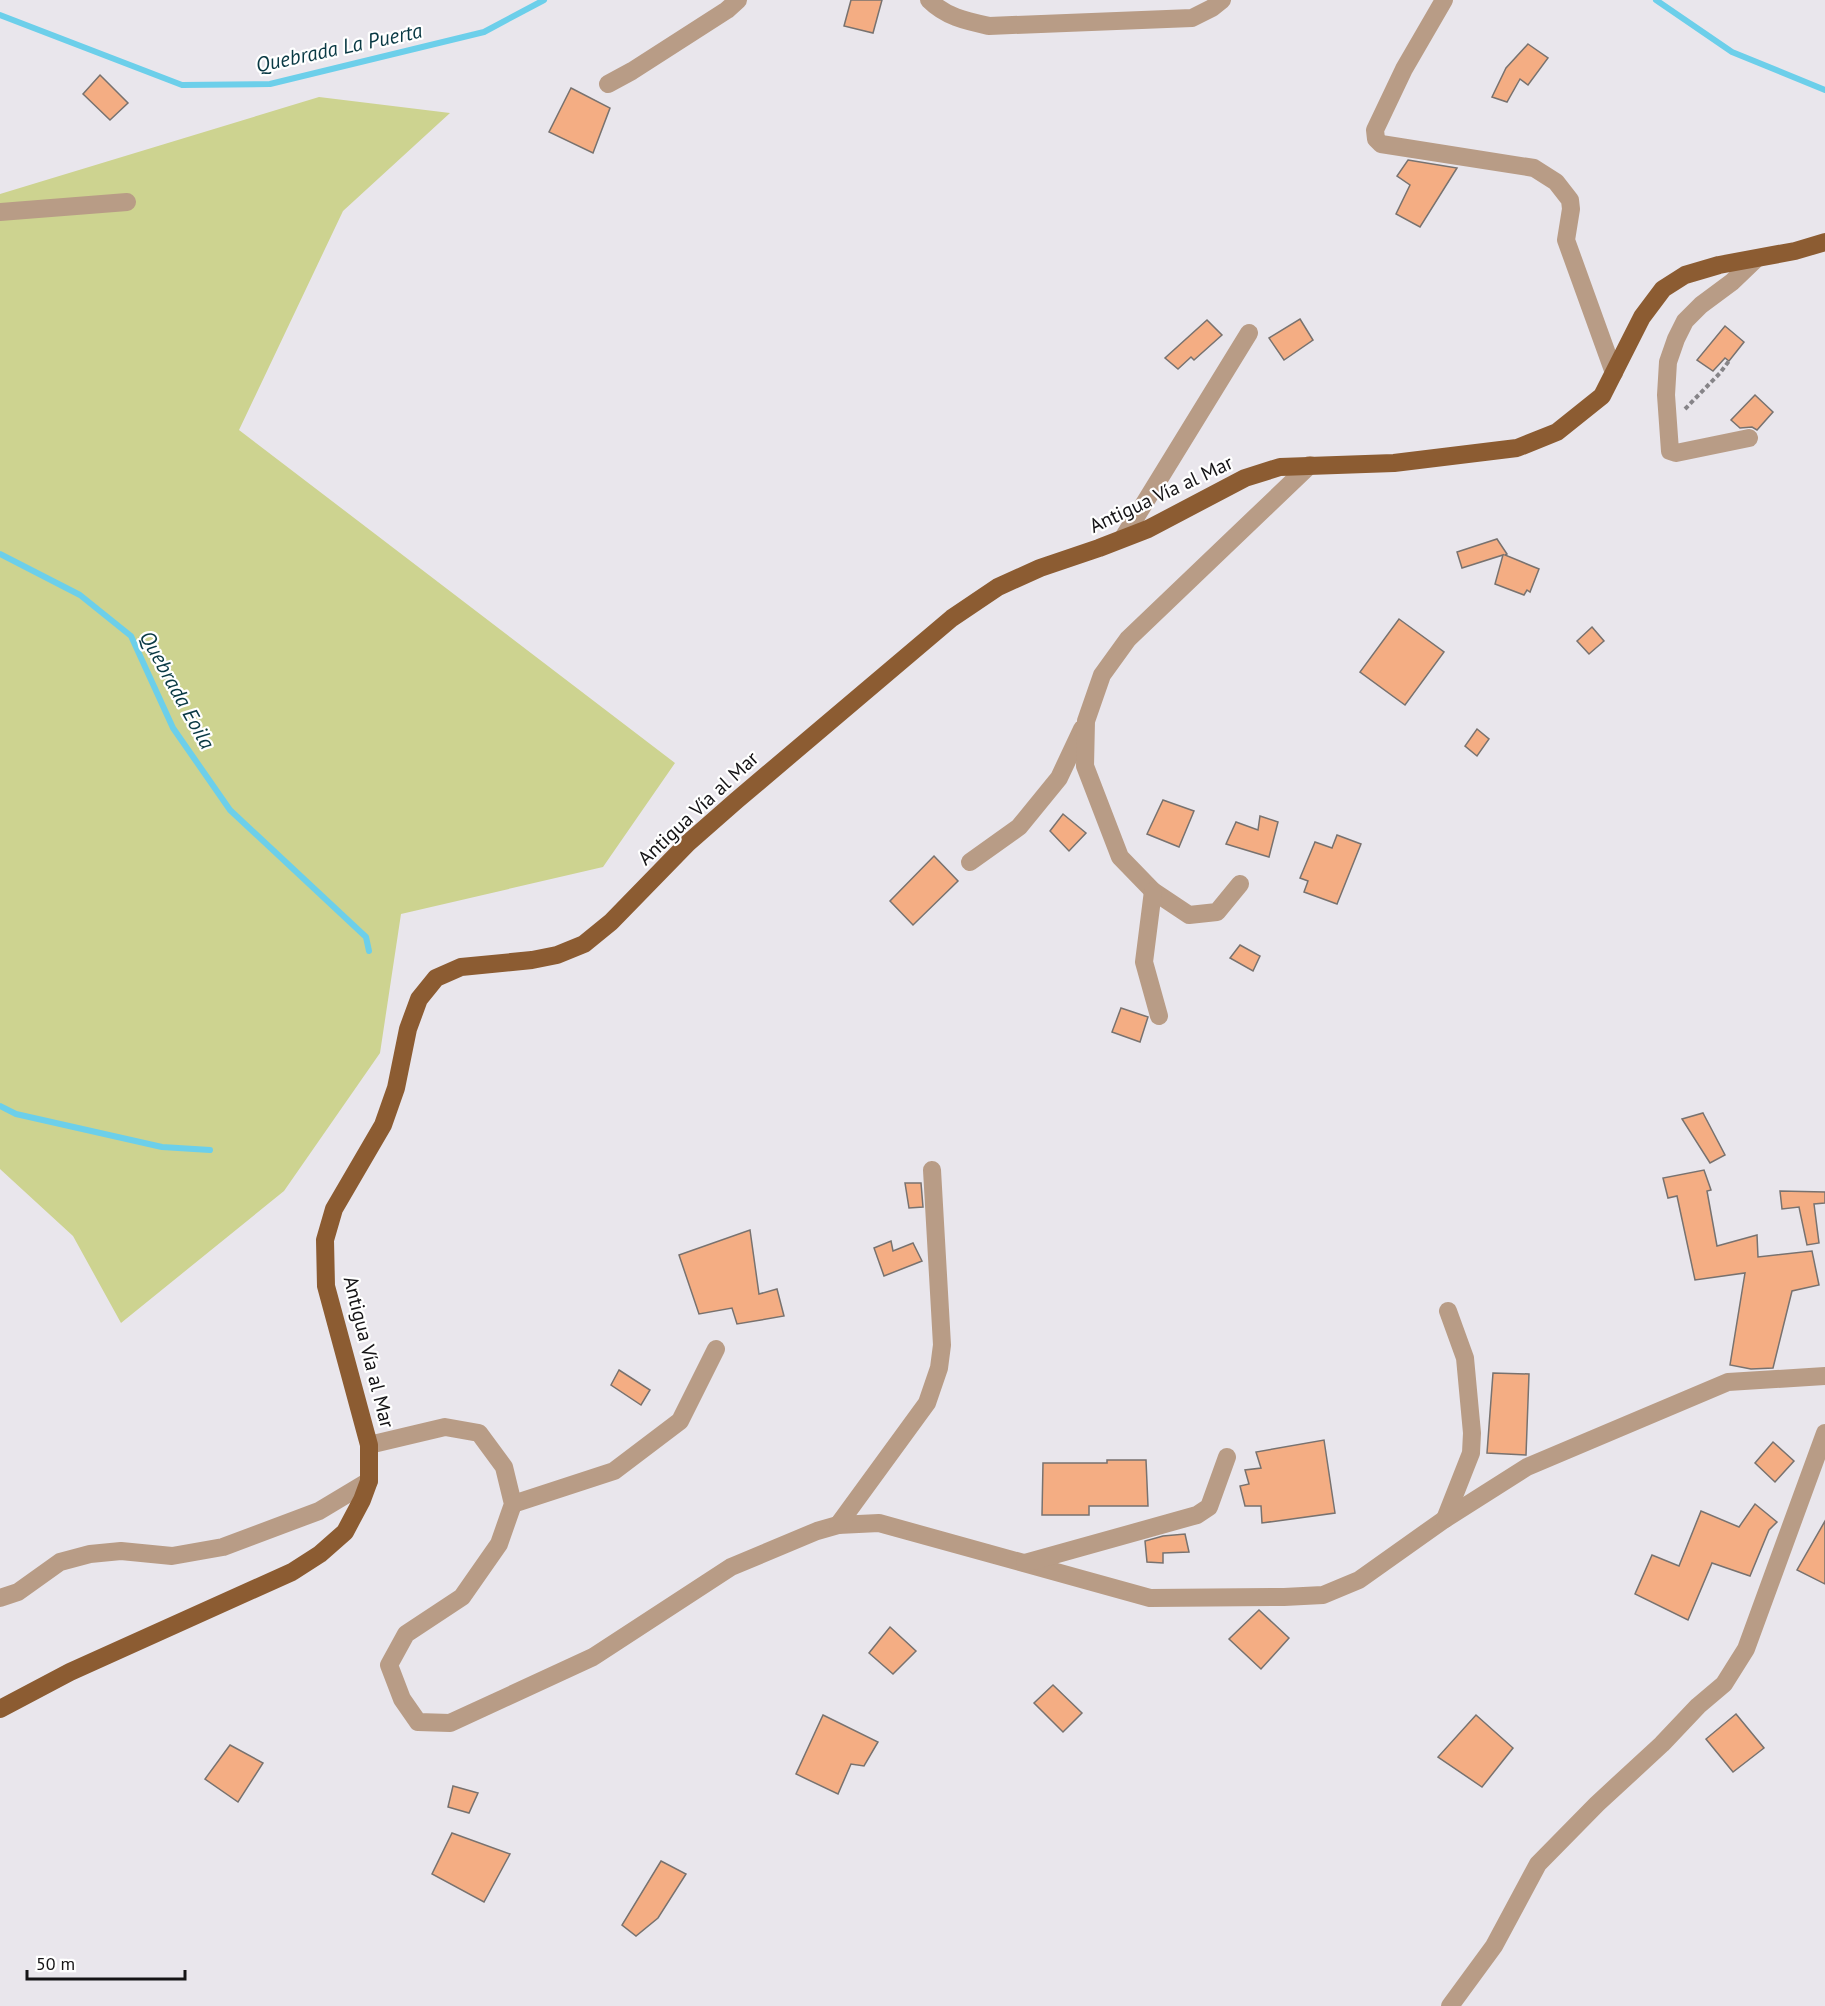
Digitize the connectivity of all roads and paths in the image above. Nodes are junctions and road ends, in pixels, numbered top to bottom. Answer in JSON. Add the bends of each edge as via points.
{"nodes":[{"id":1,"x":738,"y":0,"type":"edge"},
{"id":2,"x":929,"y":0,"type":"edge"},
{"id":3,"x":1222,"y":0,"type":"edge"},
{"id":4,"x":1444,"y":0,"type":"edge"},
{"id":5,"x":608,"y":84,"type":"dead end"},
{"id":6,"x":127,"y":202,"type":"dead end"},
{"id":7,"x":0,"y":212,"type":"edge"},
{"id":8,"x":1825,"y":242,"type":"edge"},
{"id":9,"x":1756,"y":259,"type":"junction"},
{"id":10,"x":1249,"y":333,"type":"dead end"},
{"id":11,"x":1729,"y":361,"type":"dead end"},
{"id":12,"x":1614,"y":373,"type":"junction"},
{"id":13,"x":1668,"y":423,"type":"junction"},
{"id":14,"x":1749,"y":438,"type":"dead end"},
{"id":15,"x":1310,"y":465,"type":"junction"},
{"id":16,"x":1123,"y":538,"type":"junction"},
{"id":17,"x":1086,"y":721,"type":"junction"},
{"id":18,"x":970,"y":862,"type":"dead end"},
{"id":19,"x":1240,"y":884,"type":"dead end"},
{"id":20,"x":1153,"y":891,"type":"junction"},
{"id":21,"x":1159,"y":1016,"type":"dead end"},
{"id":22,"x":932,"y":1170,"type":"dead end"},
{"id":23,"x":1448,"y":1311,"type":"dead end"},
{"id":24,"x":716,"y":1349,"type":"dead end"},
{"id":25,"x":1825,"y":1376,"type":"edge"},
{"id":26,"x":1825,"y":1433,"type":"edge"},
{"id":27,"x":369,"y":1445,"type":"junction"},
{"id":28,"x":1227,"y":1457,"type":"dead end"},
{"id":29,"x":369,"y":1482,"type":"junction"},
{"id":30,"x":513,"y":1504,"type":"junction"},
{"id":31,"x":1445,"y":1519,"type":"junction"},
{"id":32,"x":837,"y":1525,"type":"junction"},
{"id":33,"x":1023,"y":1564,"type":"junction"},
{"id":34,"x":0,"y":1598,"type":"edge"},
{"id":35,"x":0,"y":1709,"type":"edge"},
{"id":36,"x":1450,"y":2006,"type":"edge"}],
"edges":[{"from":1,"to":5,"type":"street"},
{"from":2,"to":3,"type":"street","via":[[959,20],[989,26],[1192,18]]},
{"from":4,"to":12,"type":"street","via":[[1404,69],[1375,130],[1376,139],[1381,144],[1534,168],[1556,182],[1570,200],[1566,240]]},
{"from":6,"to":7,"type":"street"},
{"from":8,"to":9,"type":"main road","name":"Antigua Vía al Mar"},
{"from":9,"to":12,"type":"main road","name":"Antigua Vía al Mar","via":[[1685,275],[1663,289],[1642,317]]},
{"from":9,"to":13,"type":"street","via":[[1685,321],[1668,362]]},
{"from":10,"to":16,"type":"street"},
{"from":11,"to":13,"type":"path","via":[[1693,402]]},
{"from":12,"to":15,"type":"main road","name":"Antigua Vía al Mar","via":[[1602,396],[1580,415],[1557,432],[1517,448],[1394,463]]},
{"from":13,"to":14,"type":"street","via":[[1670,451],[1676,453]]},
{"from":15,"to":16,"type":"main road","name":"Antigua Vía al Mar","via":[[1280,467],[1245,478]]},
{"from":15,"to":17,"type":"street","via":[[1128,639],[1102,675]]},
{"from":16,"to":27,"type":"main road","name":"Antigua Vía al Mar","via":[[998,587],[952,618],[688,843],[611,922],[584,944],[532,960],[461,967],[436,978],[419,999],[408,1029],[396,1088],[383,1125],[334,1209],[325,1240],[326,1286]]},
{"from":17,"to":18,"type":"street","via":[[1059,778],[1019,827]]},
{"from":17,"to":20,"type":"street","via":[[1085,766],[1105,819],[1120,857]]},
{"from":19,"to":20,"type":"street","via":[[1217,912],[1189,915]]},
{"from":20,"to":21,"type":"street","via":[[1144,962]]},
{"from":22,"to":32,"type":"street","via":[[942,1345],[939,1368],[927,1403]]},
{"from":23,"to":31,"type":"street","via":[[1465,1358],[1472,1433],[1471,1453]]},
{"from":24,"to":30,"type":"street","via":[[680,1421],[614,1472]]},
{"from":25,"to":31,"type":"street","via":[[1728,1382],[1527,1467]]},
{"from":26,"to":36,"type":"street","via":[[1746,1649],[1724,1684],[1538,1864],[1494,1946]]},
{"from":27,"to":29,"type":"main road","name":"Antigua Vía al Mar"},
{"from":27,"to":30,"type":"street","via":[[445,1426],[479,1433],[504,1467]]},
{"from":28,"to":33,"type":"street","via":[[1209,1508],[1197,1515]]},
{"from":29,"to":34,"type":"street","via":[[319,1511],[223,1547],[172,1556],[121,1551],[90,1554],[60,1562],[18,1592]]},
{"from":29,"to":35,"type":"main road","name":"Antigua Vía al Mar","via":[[345,1532],[292,1572],[70,1672]]},
{"from":30,"to":32,"type":"street","via":[[499,1544],[462,1597],[406,1634],[389,1665],[402,1700],[418,1722],[450,1723],[593,1657],[731,1567]]},
{"from":31,"to":33,"type":"street","via":[[1359,1580],[1323,1595],[1150,1598]]},
{"from":32,"to":33,"type":"street","via":[[879,1523]]}]}
